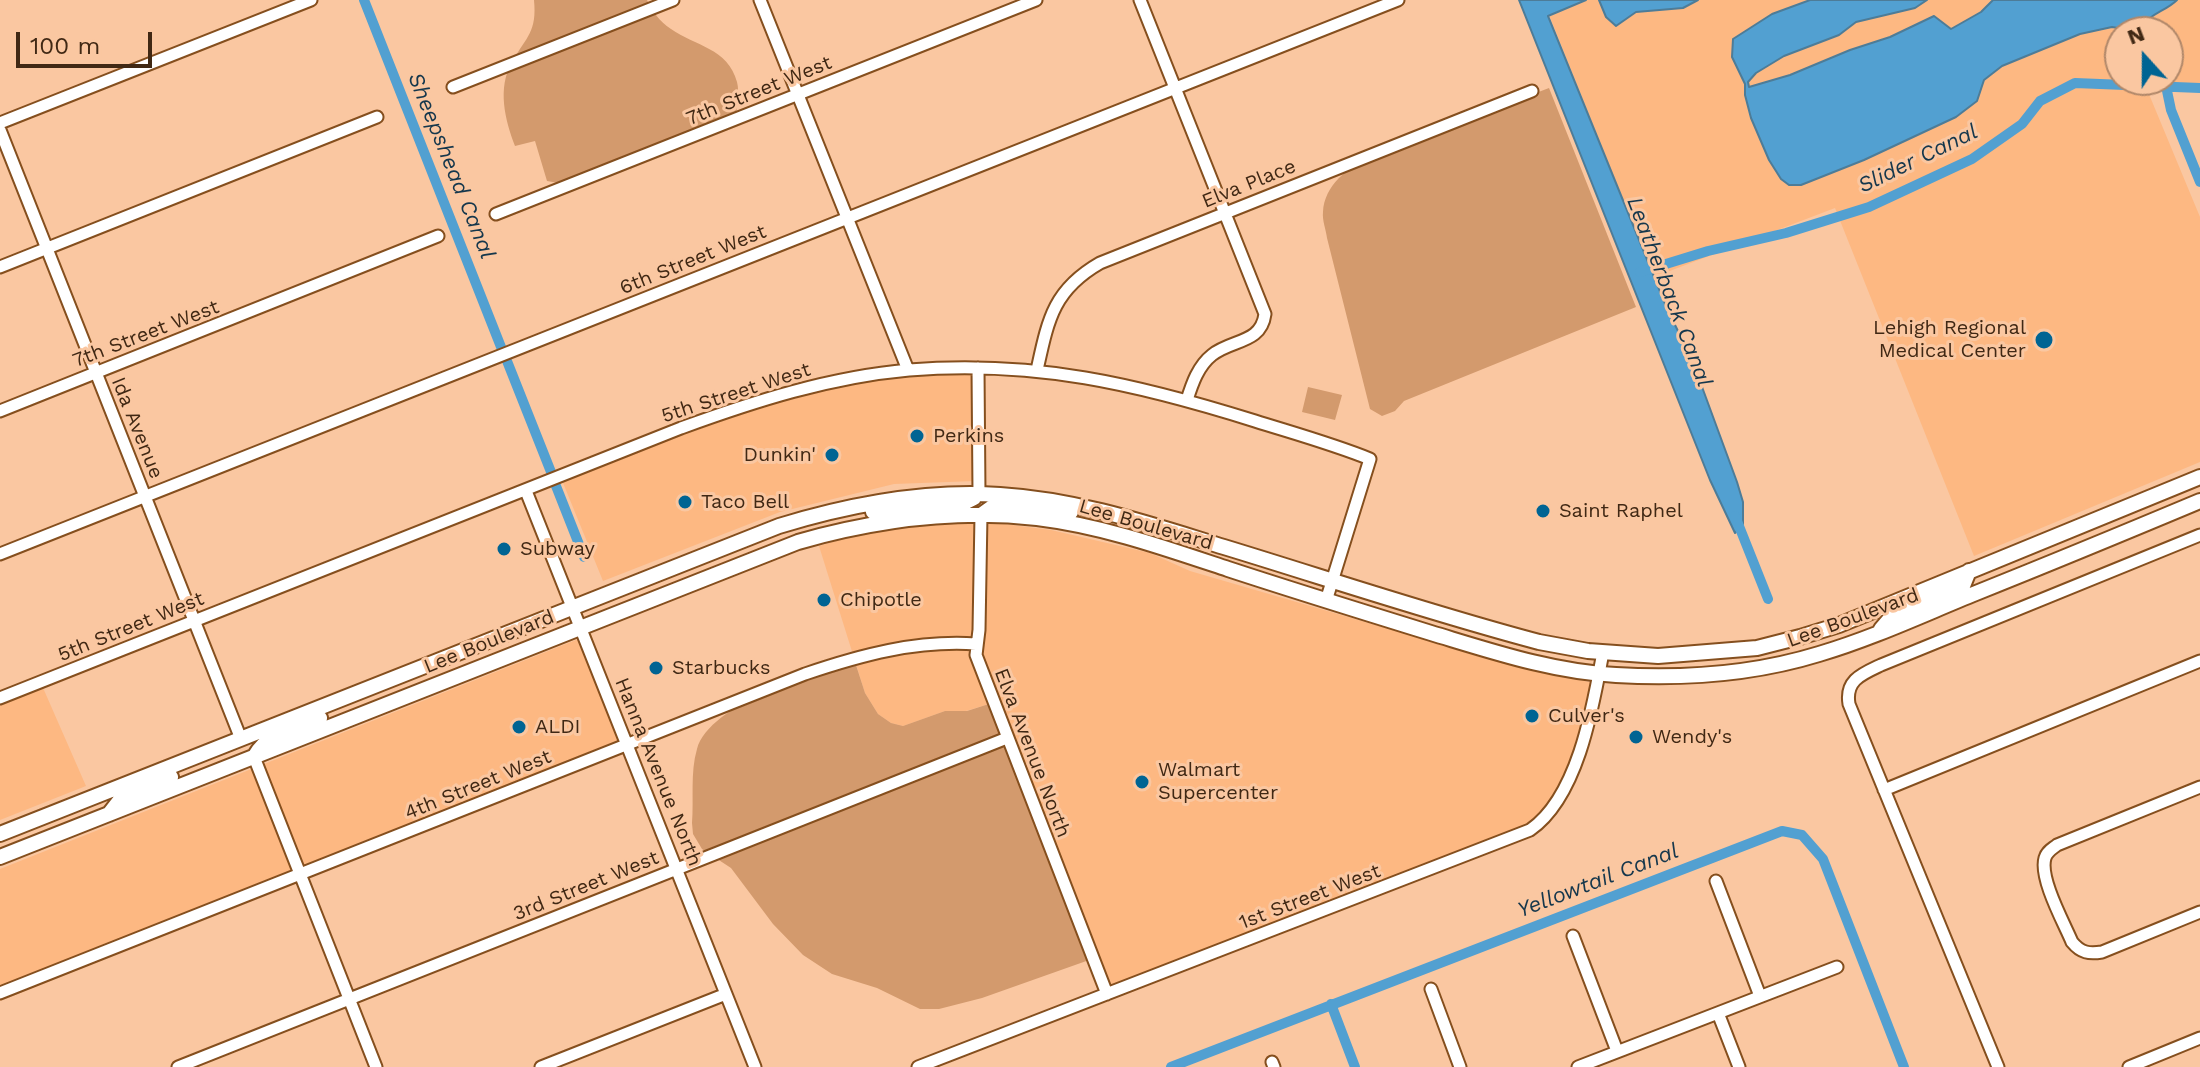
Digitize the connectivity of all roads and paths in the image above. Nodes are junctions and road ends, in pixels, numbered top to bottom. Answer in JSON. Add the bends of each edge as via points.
{"nodes":[{"id":1,"x":311,"y":0,"type":"edge"},
{"id":2,"x":673,"y":0,"type":"edge"},
{"id":3,"x":760,"y":0,"type":"edge"},
{"id":4,"x":1036,"y":0,"type":"edge"},
{"id":5,"x":1140,"y":0,"type":"edge"},
{"id":6,"x":1398,"y":0,"type":"edge"},
{"id":7,"x":453,"y":87,"type":"dead end"},
{"id":8,"x":1175,"y":89,"type":"junction"},
{"id":9,"x":1532,"y":91,"type":"dead end"},
{"id":10,"x":798,"y":95,"type":"junction"},
{"id":11,"x":377,"y":117,"type":"dead end"},
{"id":12,"x":0,"y":123,"type":"edge"},
{"id":13,"x":0,"y":130,"type":"edge"},
{"id":14,"x":496,"y":214,"type":"dead end"},
{"id":15,"x":1225,"y":214,"type":"junction"},
{"id":16,"x":847,"y":218,"type":"junction"},
{"id":17,"x":438,"y":236,"type":"dead end"},
{"id":18,"x":47,"y":249,"type":"junction"},
{"id":19,"x":0,"y":267,"type":"edge"},
{"id":20,"x":978,"y":368,"type":"junction"},
{"id":21,"x":908,"y":370,"type":"junction"},
{"id":22,"x":1037,"y":370,"type":"junction"},
{"id":23,"x":95,"y":372,"type":"junction"},
{"id":24,"x":1187,"y":400,"type":"junction"},
{"id":25,"x":0,"y":411,"type":"edge"},
{"id":26,"x":2200,"y":477,"type":"edge"},
{"id":27,"x":526,"y":491,"type":"junction"},
{"id":28,"x":979,"y":494,"type":"junction"},
{"id":29,"x":145,"y":497,"type":"junction"},
{"id":30,"x":2200,"y":501,"type":"edge"},
{"id":31,"x":981,"y":515,"type":"junction"},
{"id":32,"x":1149,"y":524,"type":"junction"},
{"id":33,"x":2200,"y":535,"type":"edge"},
{"id":34,"x":816,"y":537,"type":"junction"},
{"id":35,"x":0,"y":554,"type":"edge"},
{"id":36,"x":1969,"y":571,"type":"junction"},
{"id":37,"x":1333,"y":580,"type":"junction"},
{"id":38,"x":1326,"y":601,"type":"junction"},
{"id":39,"x":573,"y":607,"type":"junction"},
{"id":40,"x":195,"y":621,"type":"junction"},
{"id":41,"x":581,"y":627,"type":"junction"},
{"id":42,"x":1878,"y":633,"type":"junction"},
{"id":43,"x":976,"y":644,"type":"junction"},
{"id":44,"x":1603,"y":652,"type":"junction"},
{"id":45,"x":2200,"y":661,"type":"edge"},
{"id":46,"x":1599,"y":674,"type":"junction"},
{"id":47,"x":374,"y":686,"type":"junction"},
{"id":48,"x":0,"y":698,"type":"edge"},
{"id":49,"x":1007,"y":738,"type":"junction"},
{"id":50,"x":241,"y":739,"type":"junction"},
{"id":51,"x":628,"y":745,"type":"junction"},
{"id":52,"x":254,"y":757,"type":"junction"},
{"id":53,"x":2200,"y":787,"type":"edge"},
{"id":54,"x":1884,"y":790,"type":"junction"},
{"id":55,"x":108,"y":814,"type":"junction"},
{"id":56,"x":0,"y":834,"type":"edge"},
{"id":57,"x":0,"y":857,"type":"edge"},
{"id":58,"x":677,"y":869,"type":"junction"},
{"id":59,"x":300,"y":875,"type":"junction"},
{"id":60,"x":1716,"y":881,"type":"dead end"},
{"id":61,"x":2200,"y":912,"type":"edge"},
{"id":62,"x":1573,"y":936,"type":"dead end"},
{"id":63,"x":1837,"y":967,"type":"dead end"},
{"id":64,"x":1431,"y":989,"type":"dead end"},
{"id":65,"x":0,"y":993,"type":"edge"},
{"id":66,"x":726,"y":994,"type":"junction"},
{"id":67,"x":1107,"y":994,"type":"junction"},
{"id":68,"x":1760,"y":996,"type":"junction"},
{"id":69,"x":349,"y":999,"type":"junction"},
{"id":70,"x":1718,"y":1013,"type":"junction"},
{"id":71,"x":2200,"y":1038,"type":"edge"},
{"id":72,"x":1617,"y":1051,"type":"junction"},
{"id":73,"x":178,"y":1067,"type":"edge"},
{"id":74,"x":376,"y":1067,"type":"edge"},
{"id":75,"x":541,"y":1067,"type":"edge"},
{"id":76,"x":755,"y":1067,"type":"edge"},
{"id":77,"x":918,"y":1067,"type":"edge"},
{"id":78,"x":1460,"y":1067,"type":"edge"},
{"id":79,"x":1578,"y":1067,"type":"edge"},
{"id":80,"x":1739,"y":1067,"type":"edge"},
{"id":81,"x":1998,"y":1067,"type":"edge"},
{"id":82,"x":2129,"y":1067,"type":"edge"}],
"edges":[{"from":1,"to":12,"type":"street"},
{"from":2,"to":7,"type":"street"},
{"from":3,"to":10,"type":"street"},
{"from":4,"to":10,"type":"street","name":"7th Street West"},
{"from":5,"to":8,"type":"street"},
{"from":6,"to":8,"type":"street","name":"6th Street West"},
{"from":8,"to":15,"type":"street"},
{"from":8,"to":16,"type":"street","name":"6th Street West"},
{"from":9,"to":15,"type":"street","name":"Elva Place"},
{"from":10,"to":14,"type":"street","name":"7th Street West"},
{"from":10,"to":16,"type":"street"},
{"from":11,"to":18,"type":"street"},
{"from":13,"to":18,"type":"street","name":"Ida Avenue"},
{"from":15,"to":22,"type":"street","name":"Elva Place","via":[[1111,258],[1076,279],[1050,316]]},
{"from":15,"to":24,"type":"street","via":[[1265,314],[1263,327],[1202,364]]},
{"from":16,"to":21,"type":"street"},
{"from":16,"to":29,"type":"street","name":"6th Street West"},
{"from":17,"to":23,"type":"street","name":"7th Street West"},
{"from":18,"to":19,"type":"street"},
{"from":18,"to":23,"type":"street","name":"Ida Avenue"},
{"from":20,"to":21,"type":"street","name":"5th Street West"},
{"from":20,"to":22,"type":"street","name":"5th Street West"},
{"from":20,"to":28,"type":"street"},
{"from":21,"to":27,"type":"street","name":"5th Street West","via":[[769,397]]},
{"from":22,"to":24,"type":"street","name":"5th Street West"},
{"from":23,"to":25,"type":"street","name":"7th Street West"},
{"from":23,"to":29,"type":"street","name":"Ida Avenue"},
{"from":24,"to":37,"type":"street","name":"5th Street West","via":[[1370,459]]},
{"from":26,"to":36,"type":"main road","name":"Lee Boulevard"},
{"from":27,"to":39,"type":"street","name":"Hanna Avenue North"},
{"from":27,"to":40,"type":"street","name":"5th Street West"},
{"from":28,"to":32,"type":"main road","name":"Lee Boulevard","via":[[1064,501]]},
{"from":28,"to":34,"type":"main road","via":[[962,504],[833,520]]},
{"from":28,"to":39,"type":"main road","name":"Lee Boulevard","via":[[893,499],[813,516]]},
{"from":29,"to":35,"type":"street","name":"6th Street West"},
{"from":29,"to":40,"type":"street","name":"Ida Avenue"},
{"from":30,"to":42,"type":"main road","name":"Lee Boulevard"},
{"from":31,"to":32,"type":"main road","via":[[995,505]]},
{"from":31,"to":34,"type":"main road","name":"Lee Boulevard","via":[[895,521]]},
{"from":31,"to":38,"type":"main road","name":"Lee Boulevard","via":[[1098,529]]},
{"from":31,"to":43,"type":"street","name":"Elva Avenue North"},
{"from":32,"to":37,"type":"main road","name":"Lee Boulevard"},
{"from":33,"to":54,"type":"street","via":[[1860,675],[1847,695]]},
{"from":34,"to":41,"type":"main road","name":"Lee Boulevard"},
{"from":36,"to":42,"type":"main road","via":[[1963,586],[1893,615]]},
{"from":36,"to":44,"type":"main road","name":"Lee Boulevard","via":[[1839,625],[1769,645],[1690,655]]},
{"from":37,"to":38,"type":"street","name":"5th Street West"},
{"from":37,"to":44,"type":"main road","name":"Lee Boulevard","via":[[1504,633]]},
{"from":38,"to":46,"type":"main road","name":"Lee Boulevard","via":[[1540,664]]},
{"from":39,"to":41,"type":"street","name":"Hanna Avenue North"},
{"from":39,"to":47,"type":"main road","name":"Lee Boulevard"},
{"from":40,"to":48,"type":"street","name":"5th Street West"},
{"from":40,"to":50,"type":"street","name":"Ida Avenue"},
{"from":41,"to":51,"type":"street","name":"Hanna Avenue North"},
{"from":41,"to":52,"type":"main road","name":"Lee Boulevard"},
{"from":42,"to":46,"type":"main road","name":"Lee Boulevard","via":[[1819,655],[1751,670]]},
{"from":43,"to":49,"type":"street","name":"Elva Avenue North"},
{"from":43,"to":51,"type":"street","name":"4th Street West","via":[[905,646],[854,657]]},
{"from":44,"to":46,"type":"street","name":"1st Street West"},
{"from":45,"to":54,"type":"street"},
{"from":46,"to":67,"type":"street","name":"1st Street West","via":[[1564,792],[1530,830]]},
{"from":47,"to":50,"type":"main road","name":"Lee Boulevard"},
{"from":47,"to":52,"type":"main road","via":[[365,699],[269,739]]},
{"from":49,"to":58,"type":"street","name":"3rd Street West"},
{"from":49,"to":67,"type":"street","name":"Elva Avenue North"},
{"from":50,"to":55,"type":"main road","via":[[222,756],[123,796]]},
{"from":50,"to":56,"type":"main road","name":"Lee Boulevard"},
{"from":51,"to":58,"type":"street","name":"Hanna Avenue North"},
{"from":51,"to":59,"type":"street","name":"4th Street West"},
{"from":52,"to":55,"type":"main road","name":"Lee Boulevard"},
{"from":52,"to":59,"type":"street"},
{"from":53,"to":61,"type":"street","via":[[2057,845],[2044,860],[2044,871],[2072,942],[2090,954]]},
{"from":54,"to":81,"type":"street"},
{"from":55,"to":57,"type":"main road","name":"Lee Boulevard"},
{"from":58,"to":66,"type":"street","name":"Hanna Avenue North"},
{"from":58,"to":69,"type":"street","name":"3rd Street West"},
{"from":59,"to":65,"type":"street","name":"4th Street West"},
{"from":59,"to":69,"type":"street"},
{"from":60,"to":68,"type":"street"},
{"from":62,"to":72,"type":"street"},
{"from":63,"to":68,"type":"street"},
{"from":64,"to":78,"type":"street"},
{"from":66,"to":75,"type":"street"},
{"from":66,"to":76,"type":"street","name":"Hanna Avenue North"},
{"from":67,"to":77,"type":"street","name":"1st Street West"},
{"from":68,"to":70,"type":"street"},
{"from":69,"to":73,"type":"street","name":"3rd Street West"},
{"from":69,"to":74,"type":"street"},
{"from":70,"to":72,"type":"street"},
{"from":70,"to":80,"type":"street"},
{"from":71,"to":82,"type":"street"},
{"from":72,"to":79,"type":"street"}]}
